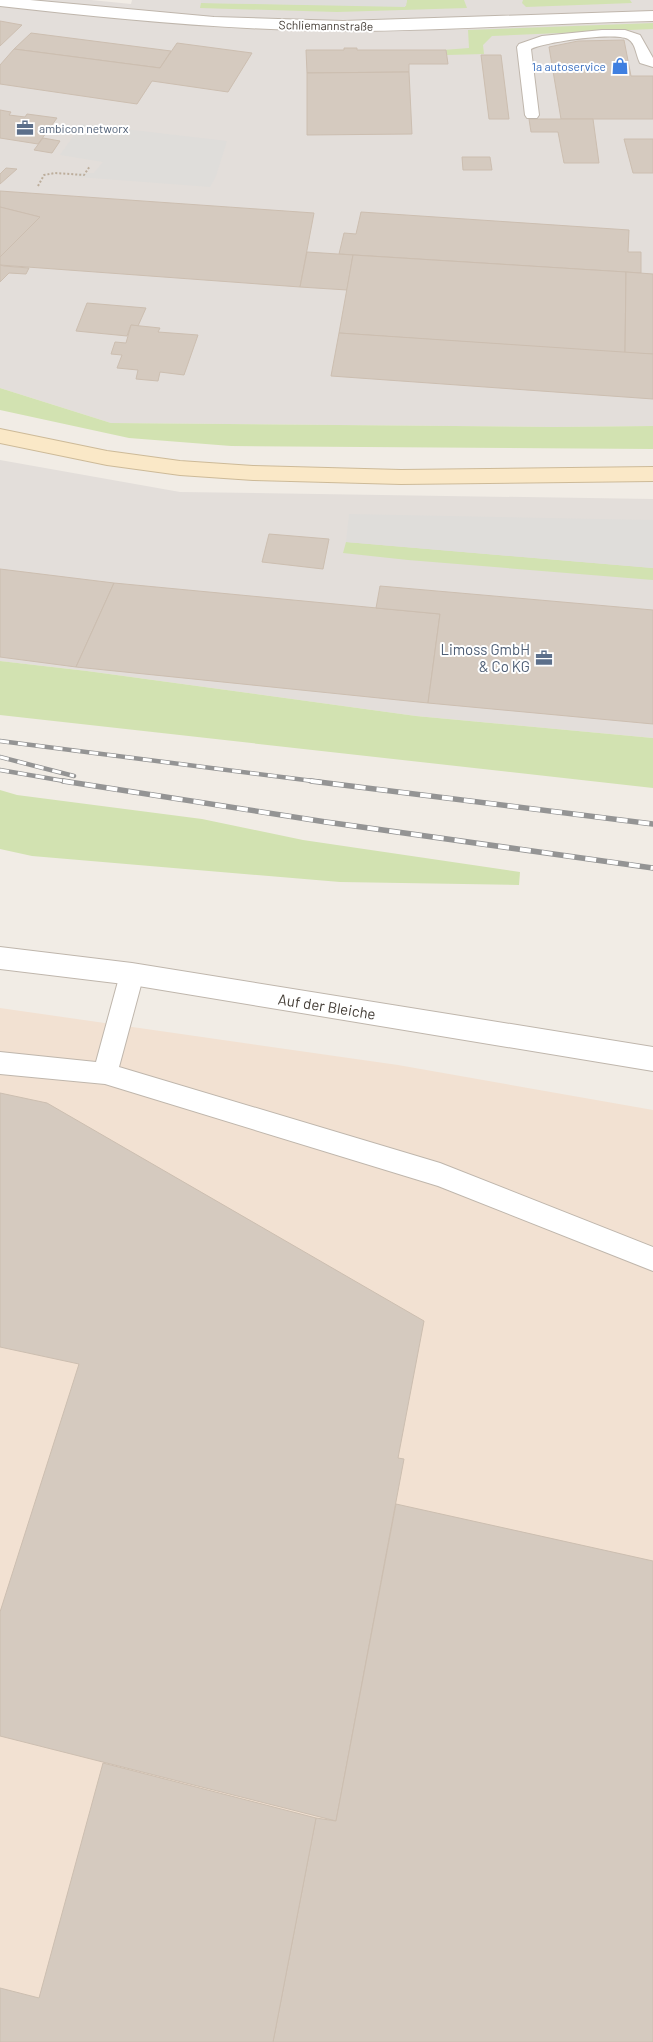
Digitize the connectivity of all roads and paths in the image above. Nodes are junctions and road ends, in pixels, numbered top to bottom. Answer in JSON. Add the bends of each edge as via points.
{"nodes":[{"id":1,"x":0,"y":1,"type":"edge"},
{"id":2,"x":90,"y":6,"type":"edge"},
{"id":3,"x":653,"y":16,"type":"edge"},
{"id":4,"x":653,"y":63,"type":"edge"},
{"id":5,"x":532,"y":115,"type":"dead end"},
{"id":6,"x":90,"y":166,"type":"dead end"},
{"id":7,"x":38,"y":186,"type":"dead end"},
{"id":8,"x":0,"y":436,"type":"edge"},
{"id":9,"x":653,"y":474,"type":"edge"},
{"id":10,"x":0,"y":958,"type":"edge"},
{"id":11,"x":132,"y":974,"type":"junction"},
{"id":12,"x":653,"y":1058,"type":"edge"},
{"id":13,"x":0,"y":1063,"type":"edge"},
{"id":14,"x":105,"y":1073,"type":"junction"},
{"id":15,"x":653,"y":1259,"type":"edge"}],
"edges":[{"from":1,"to":2,"type":"street","name":"Schliemannstraße"},
{"from":2,"to":3,"type":"street","name":"Schliemannstraße","via":[[208,21],[346,26]]},
{"from":4,"to":5,"type":"lane","via":[[645,60],[632,36],[582,35],[540,40],[524,47]]},
{"from":6,"to":7,"type":"path","via":[[84,175],[44,175]]},
{"from":8,"to":9,"type":"main road","via":[[107,458],[253,474],[384,477]]},
{"from":10,"to":11,"type":"street","name":"Auf der Bleiche"},
{"from":11,"to":12,"type":"street","name":"Auf der Bleiche"},
{"from":11,"to":14,"type":"lane"},
{"from":13,"to":14,"type":"lane"},
{"from":14,"to":15,"type":"lane","via":[[440,1176]]}]}
